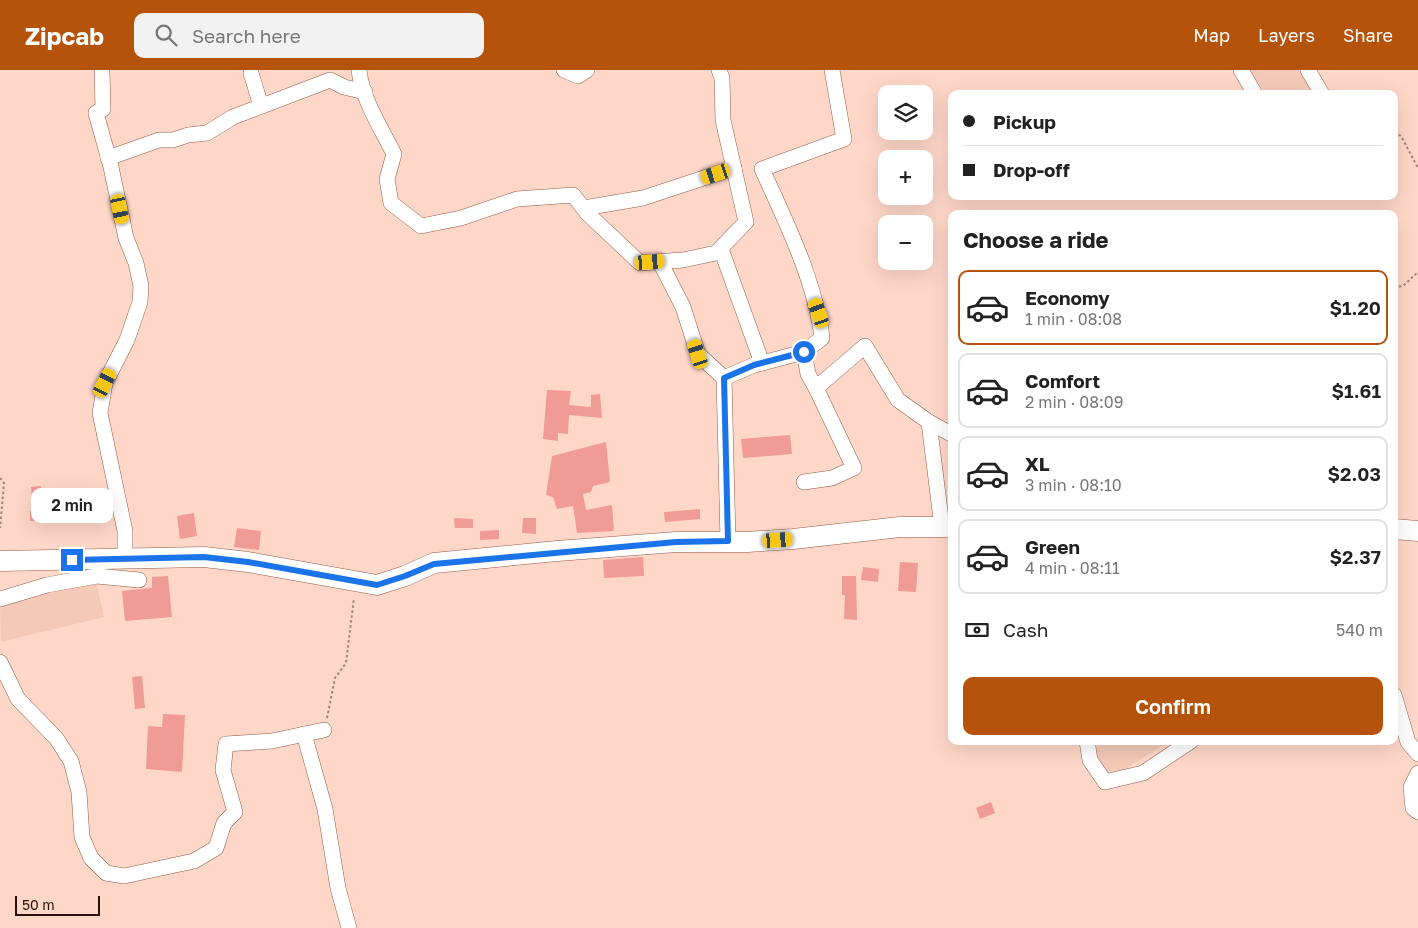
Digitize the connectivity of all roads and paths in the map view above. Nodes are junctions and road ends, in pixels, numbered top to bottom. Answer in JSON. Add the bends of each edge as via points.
{"nodes":[{"id":1,"x":102,"y":70,"type":"edge"},
{"id":2,"x":359,"y":70,"type":"edge"},
{"id":3,"x":564,"y":70,"type":"edge"},
{"id":4,"x":587,"y":70,"type":"edge"},
{"id":5,"x":719,"y":70,"type":"edge"},
{"id":6,"x":832,"y":70,"type":"edge"},
{"id":7,"x":1241,"y":70,"type":"edge"},
{"id":8,"x":1308,"y":70,"type":"edge"},
{"id":9,"x":254,"y":71,"type":"edge"},
{"id":10,"x":1253,"y":90,"type":"edge"},
{"id":11,"x":1320,"y":90,"type":"edge"},
{"id":12,"x":365,"y":92,"type":"junction"},
{"id":13,"x":261,"y":106,"type":"junction"},
{"id":14,"x":1398,"y":135,"type":"edge"},
{"id":15,"x":108,"y":158,"type":"junction"},
{"id":16,"x":734,"y":168,"type":"junction"},
{"id":17,"x":1418,"y":168,"type":"edge"},
{"id":18,"x":584,"y":208,"type":"junction"},
{"id":19,"x":721,"y":249,"type":"junction"},
{"id":20,"x":660,"y":262,"type":"junction"},
{"id":21,"x":1418,"y":272,"type":"edge"},
{"id":22,"x":1398,"y":287,"type":"edge"},
{"id":23,"x":804,"y":352,"type":"junction"},
{"id":24,"x":762,"y":363,"type":"junction"},
{"id":25,"x":724,"y":378,"type":"junction"},
{"id":26,"x":816,"y":388,"type":"junction"},
{"id":27,"x":928,"y":422,"type":"junction"},
{"id":28,"x":948,"y":432,"type":"edge"},
{"id":29,"x":0,"y":478,"type":"edge"},
{"id":30,"x":804,"y":482,"type":"dead end"},
{"id":31,"x":946,"y":527,"type":"edge"},
{"id":32,"x":0,"y":528,"type":"edge"},
{"id":33,"x":1398,"y":529,"type":"edge"},
{"id":34,"x":1418,"y":531,"type":"edge"},
{"id":35,"x":728,"y":541,"type":"junction"},
{"id":36,"x":125,"y":559,"type":"junction"},
{"id":37,"x":0,"y":561,"type":"edge"},
{"id":38,"x":139,"y":580,"type":"dead end"},
{"id":39,"x":356,"y":583,"type":"junction"},
{"id":40,"x":0,"y":599,"type":"edge"},
{"id":41,"x":0,"y":662,"type":"edge"},
{"id":42,"x":1398,"y":708,"type":"edge"},
{"id":43,"x":324,"y":730,"type":"joint"},
{"id":44,"x":304,"y":734,"type":"junction"},
{"id":45,"x":1088,"y":745,"type":"edge"},
{"id":46,"x":1186,"y":745,"type":"edge"},
{"id":47,"x":1418,"y":754,"type":"edge"},
{"id":48,"x":1418,"y":773,"type":"edge"},
{"id":49,"x":1418,"y":812,"type":"edge"},
{"id":50,"x":349,"y":928,"type":"edge"}],
"edges":[{"from":1,"to":15,"type":"street","via":[[104,109],[96,113]]},
{"from":2,"to":12,"type":"street"},
{"from":3,"to":4,"type":"street","via":[[578,76]]},
{"from":5,"to":16,"type":"street","via":[[724,120]]},
{"from":6,"to":23,"type":"street","via":[[844,139],[762,169],[819,313],[822,338]]},
{"from":7,"to":10,"type":"street"},
{"from":8,"to":11,"type":"street"},
{"from":9,"to":13,"type":"street"},
{"from":12,"to":13,"type":"street","via":[[330,80]]},
{"from":12,"to":18,"type":"street","via":[[394,154],[387,180],[391,203],[421,226],[461,218],[516,199],[574,195]]},
{"from":13,"to":15,"type":"street","via":[[233,117],[207,133],[160,140]]},
{"from":14,"to":17,"type":"path"},
{"from":15,"to":36,"type":"street","via":[[126,238],[141,286],[140,302],[127,340],[105,383],[100,413],[126,532]]},
{"from":16,"to":18,"type":"street","via":[[643,198]]},
{"from":16,"to":19,"type":"street","via":[[746,222]]},
{"from":18,"to":20,"type":"street","via":[[640,263]]},
{"from":19,"to":20,"type":"street","via":[[716,254]]},
{"from":19,"to":24,"type":"street"},
{"from":20,"to":25,"type":"street","via":[[682,307],[698,354]]},
{"from":21,"to":22,"type":"path"},
{"from":23,"to":24,"type":"street"},
{"from":23,"to":26,"type":"street","via":[[808,374]]},
{"from":24,"to":25,"type":"street"},
{"from":25,"to":35,"type":"street"},
{"from":26,"to":27,"type":"street","via":[[865,346],[898,400]]},
{"from":26,"to":30,"type":"street","via":[[854,468],[832,478]]},
{"from":27,"to":28,"type":"street"},
{"from":27,"to":31,"type":"street"},
{"from":29,"to":32,"type":"path","via":[[4,483]]},
{"from":31,"to":35,"type":"main road","via":[[900,527],[793,539]]},
{"from":33,"to":34,"type":"main road"},
{"from":35,"to":39,"type":"main road","via":[[666,542],[434,564],[377,585]]},
{"from":36,"to":37,"type":"main road"},
{"from":36,"to":39,"type":"main road","via":[[204,557]]},
{"from":38,"to":40,"type":"street","via":[[97,576],[47,585]]},
{"from":39,"to":43,"type":"path","via":[[346,663],[335,678]]},
{"from":41,"to":44,"type":"street","via":[[18,699],[56,738],[71,761],[79,792],[82,837],[90,858],[106,873],[124,876],[194,861],[216,848],[224,823],[234,812],[222,770],[226,744]]},
{"from":42,"to":47,"type":"street","via":[[1408,742]]},
{"from":43,"to":44,"type":"street"},
{"from":44,"to":50,"type":"street","via":[[325,809],[338,888]]},
{"from":45,"to":46,"type":"street","via":[[1090,760],[1105,782],[1143,773]]},
{"from":48,"to":49,"type":"street","via":[[1411,787],[1413,808]]}]}
